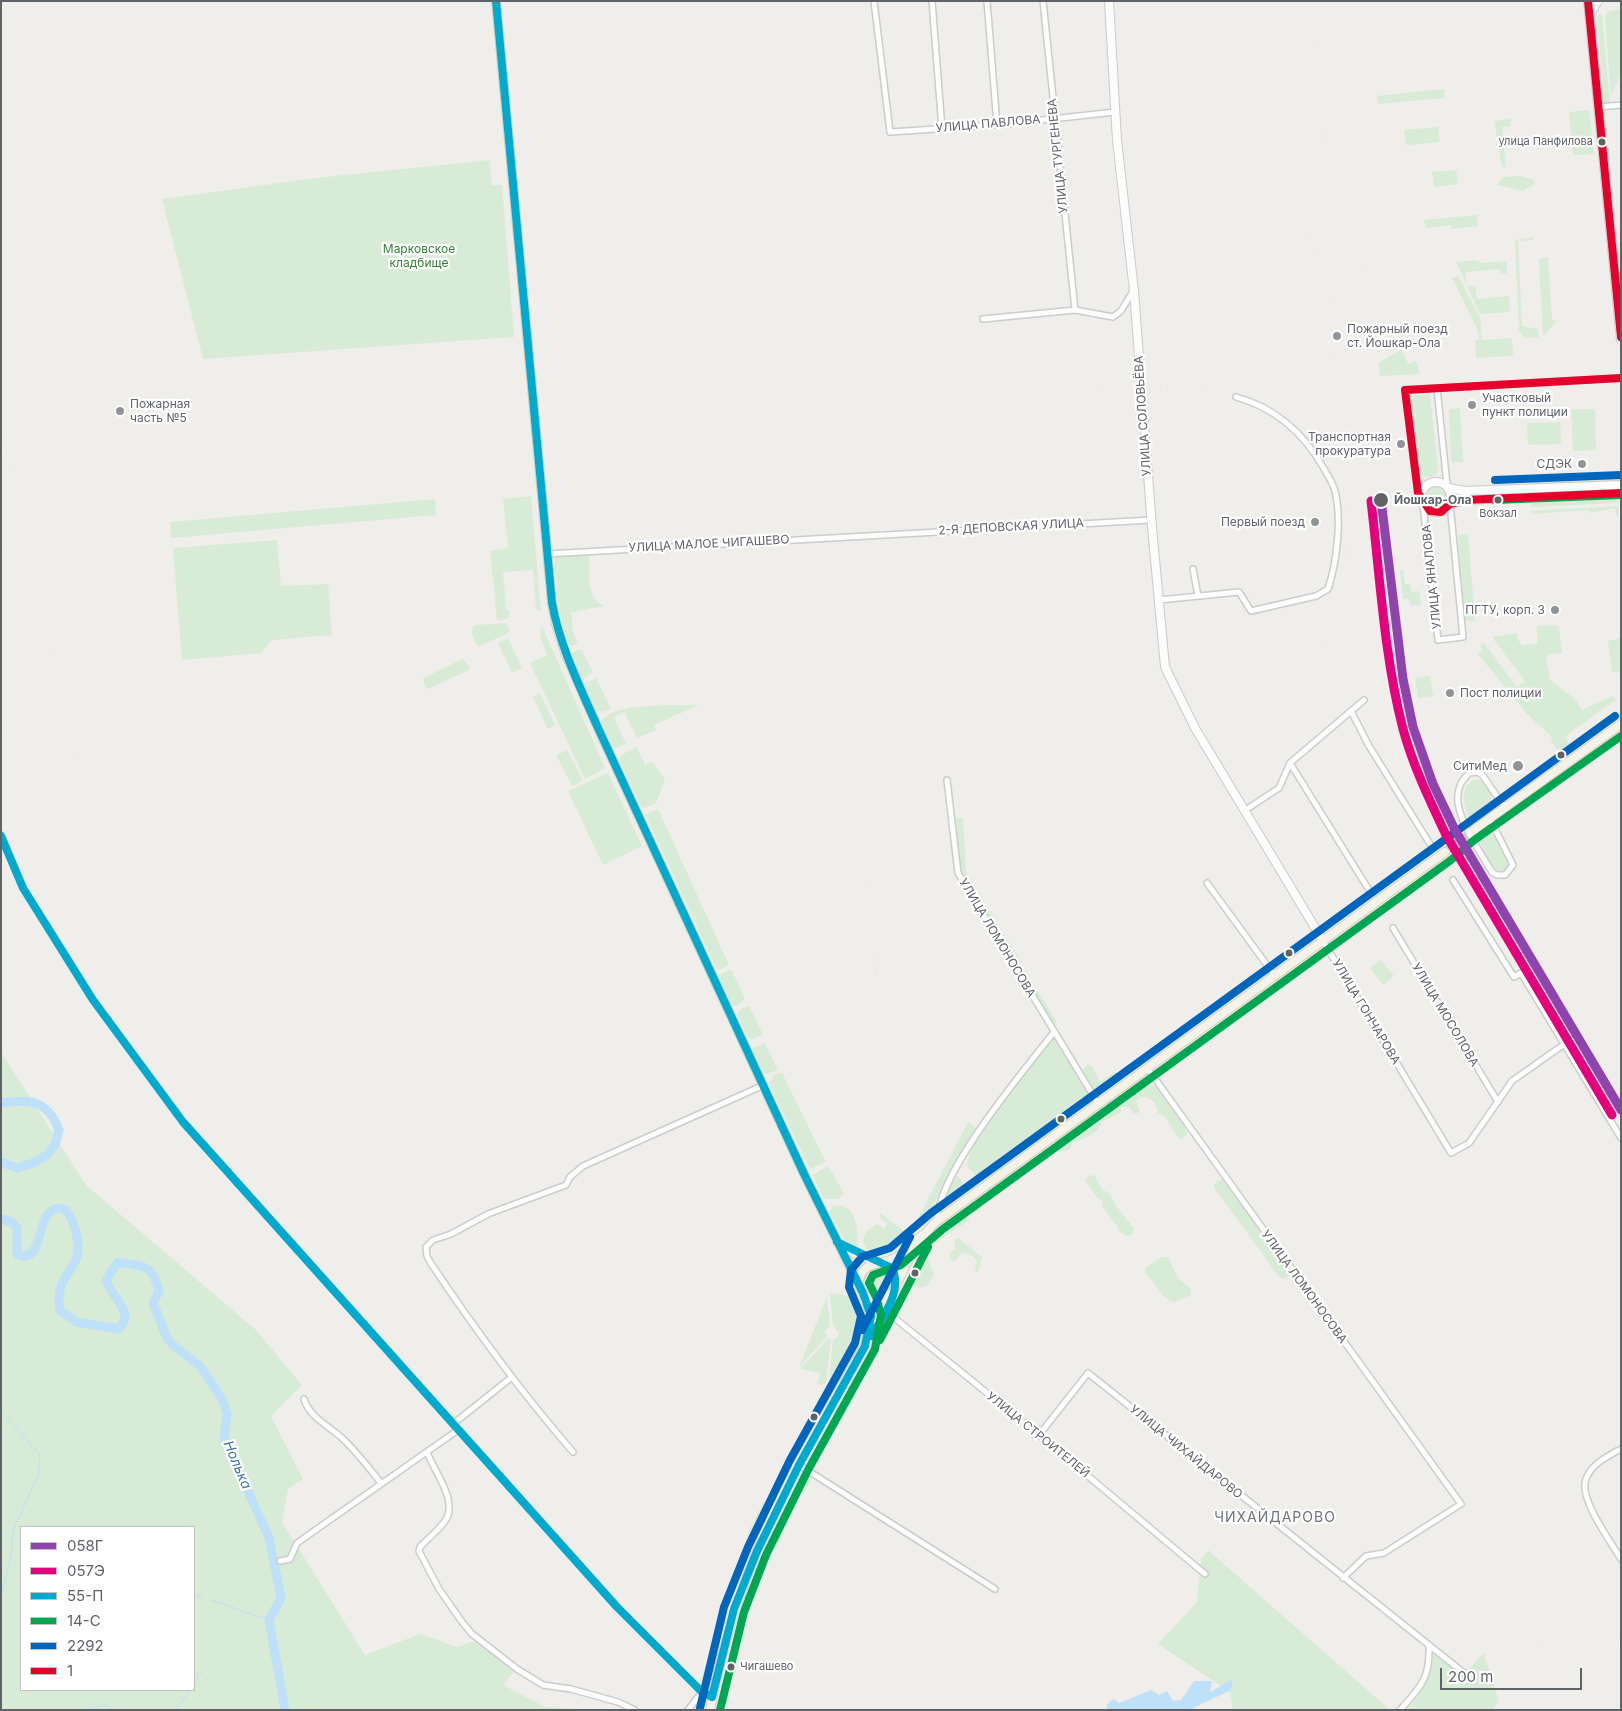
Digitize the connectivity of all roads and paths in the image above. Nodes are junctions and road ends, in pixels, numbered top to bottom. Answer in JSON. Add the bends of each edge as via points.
{"nodes":[{"id":1,"x":496,"y":1,"type":"edge"},
{"id":2,"x":874,"y":1,"type":"edge"},
{"id":3,"x":932,"y":1,"type":"edge"},
{"id":4,"x":987,"y":1,"type":"edge"},
{"id":5,"x":1043,"y":1,"type":"edge"},
{"id":6,"x":1109,"y":1,"type":"edge"},
{"id":7,"x":1583,"y":1,"type":"edge"},
{"id":8,"x":1588,"y":1,"type":"edge"},
{"id":9,"x":1598,"y":1,"type":"edge"},
{"id":10,"x":1590,"y":14,"type":"junction"},
{"id":11,"x":1621,"y":105,"type":"edge"},
{"id":12,"x":1599,"y":107,"type":"junction"},
{"id":13,"x":1115,"y":112,"type":"junction"},
{"id":14,"x":1054,"y":118,"type":"junction"},
{"id":15,"x":997,"y":125,"type":"junction"},
{"id":16,"x":942,"y":129,"type":"junction"},
{"id":17,"x":1134,"y":291,"type":"junction"},
{"id":18,"x":1075,"y":310,"type":"junction"},
{"id":19,"x":984,"y":319,"type":"dead end"},
{"id":20,"x":1621,"y":340,"type":"edge"},
{"id":21,"x":1621,"y":378,"type":"edge"},
{"id":22,"x":1437,"y":388,"type":"junction"},
{"id":23,"x":1405,"y":390,"type":"dead end"},
{"id":24,"x":1236,"y":397,"type":"dead end"},
{"id":25,"x":1621,"y":485,"type":"edge"},
{"id":26,"x":1448,"y":486,"type":"junction"},
{"id":27,"x":1621,"y":493,"type":"edge"},
{"id":28,"x":1450,"y":504,"type":"junction"},
{"id":29,"x":1423,"y":505,"type":"junction"},
{"id":30,"x":1151,"y":520,"type":"junction"},
{"id":31,"x":870,"y":534,"type":"joint"},
{"id":32,"x":547,"y":554,"type":"junction"},
{"id":33,"x":1193,"y":569,"type":"dead end"},
{"id":34,"x":1198,"y":596,"type":"junction"},
{"id":35,"x":1159,"y":600,"type":"junction"},
{"id":36,"x":1364,"y":700,"type":"dead end"},
{"id":37,"x":1351,"y":711,"type":"junction"},
{"id":38,"x":1621,"y":724,"type":"edge"},
{"id":39,"x":1290,"y":763,"type":"junction"},
{"id":40,"x":947,"y":780,"type":"dead end"},
{"id":41,"x":1504,"y":808,"type":"junction"},
{"id":42,"x":1244,"y":811,"type":"junction"},
{"id":43,"x":1490,"y":819,"type":"junction"},
{"id":44,"x":1474,"y":830,"type":"tunnel mouth"},
{"id":45,"x":1,"y":835,"type":"edge"},
{"id":46,"x":1430,"y":844,"type":"dead end"},
{"id":47,"x":1445,"y":852,"type":"tunnel mouth"},
{"id":48,"x":1453,"y":880,"type":"dead end"},
{"id":49,"x":1207,"y":883,"type":"dead end"},
{"id":50,"x":1369,"y":890,"type":"dead end"},
{"id":51,"x":1393,"y":928,"type":"dead end"},
{"id":52,"x":1323,"y":940,"type":"junction"},
{"id":53,"x":1275,"y":976,"type":"junction"},
{"id":54,"x":1054,"y":1032,"type":"junction"},
{"id":55,"x":1563,"y":1045,"type":"junction"},
{"id":56,"x":1148,"y":1069,"type":"junction"},
{"id":57,"x":764,"y":1085,"type":"junction"},
{"id":58,"x":1498,"y":1102,"type":"junction"},
{"id":59,"x":1099,"y":1104,"type":"junction"},
{"id":60,"x":1621,"y":1138,"type":"edge"},
{"id":61,"x":937,"y":1221,"type":"junction"},
{"id":62,"x":922,"y":1236,"type":"junction"},
{"id":63,"x":837,"y":1242,"type":"junction"},
{"id":64,"x":881,"y":1262,"type":"junction"},
{"id":65,"x":859,"y":1285,"type":"junction"},
{"id":66,"x":896,"y":1288,"type":"junction"},
{"id":67,"x":866,"y":1295,"type":"junction"},
{"id":68,"x":885,"y":1310,"type":"junction"},
{"id":69,"x":865,"y":1346,"type":"junction"},
{"id":70,"x":512,"y":1377,"type":"junction"},
{"id":71,"x":304,"y":1399,"type":"dead end"},
{"id":72,"x":453,"y":1424,"type":"junction"},
{"id":73,"x":458,"y":1430,"type":"junction"},
{"id":74,"x":1039,"y":1435,"type":"junction"},
{"id":75,"x":1621,"y":1449,"type":"edge"},
{"id":76,"x":427,"y":1452,"type":"junction"},
{"id":77,"x":573,"y":1452,"type":"dead end"},
{"id":78,"x":800,"y":1465,"type":"junction"},
{"id":79,"x":381,"y":1483,"type":"junction"},
{"id":80,"x":1621,"y":1559,"type":"edge"},
{"id":81,"x":280,"y":1561,"type":"dead end"},
{"id":82,"x":1205,"y":1574,"type":"dead end"},
{"id":83,"x":1343,"y":1578,"type":"junction"},
{"id":84,"x":996,"y":1590,"type":"dead end"},
{"id":85,"x":1429,"y":1646,"type":"junction"},
{"id":86,"x":1464,"y":1673,"type":"dead end"},
{"id":87,"x":702,"y":1692,"type":"junction"},
{"id":88,"x":712,"y":1697,"type":"junction"},
{"id":89,"x":635,"y":1710,"type":"edge"},
{"id":90,"x":688,"y":1710,"type":"edge"},
{"id":91,"x":710,"y":1710,"type":"edge"},
{"id":92,"x":1400,"y":1710,"type":"edge"}],
"edges":[{"from":1,"to":32,"type":"main road"},
{"from":2,"to":16,"type":"street","name":"УЛИЦА ПАВЛОВА","via":[[890,132]]},
{"from":3,"to":16,"type":"street"},
{"from":4,"to":15,"type":"street"},
{"from":5,"to":14,"type":"street","name":"УЛИЦА ТУРГЕНЕВА"},
{"from":6,"to":13,"type":"street","name":"УЛИЦА СОЛОВЬЁВА"},
{"from":7,"to":10,"type":"street"},
{"from":8,"to":10,"type":"street"},
{"from":9,"to":10,"type":"street"},
{"from":10,"to":12,"type":"street"},
{"from":11,"to":12,"type":"street"},
{"from":12,"to":20,"type":"street"},
{"from":13,"to":14,"type":"street","name":"УЛИЦА ПАВЛОВА"},
{"from":13,"to":17,"type":"street","name":"УЛИЦА СОЛОВЬЁВА"},
{"from":14,"to":15,"type":"street","name":"УЛИЦА ПАВЛОВА"},
{"from":14,"to":18,"type":"street","name":"УЛИЦА ТУРГЕНЕВА"},
{"from":15,"to":16,"type":"street","name":"УЛИЦА ПАВЛОВА"},
{"from":17,"to":18,"type":"street","via":[[1113,317]]},
{"from":17,"to":30,"type":"street","name":"УЛИЦА СОЛОВЬЁВА"},
{"from":18,"to":19,"type":"street"},
{"from":21,"to":22,"type":"street"},
{"from":22,"to":23,"type":"street"},
{"from":22,"to":26,"type":"street"},
{"from":24,"to":34,"type":"street","via":[[1265,408],[1295,429],[1310,445],[1334,488],[1338,514],[1334,560],[1328,590],[1316,596],[1251,610],[1240,592]]},
{"from":25,"to":26,"type":"street","via":[[1465,491]]},
{"from":26,"to":28,"type":"street","via":[[1452,498]]},
{"from":26,"to":29,"type":"street","via":[[1435,482],[1425,486],[1421,496]]},
{"from":27,"to":28,"type":"street","via":[[1466,500]]},
{"from":28,"to":29,"type":"street","via":[[1437,513]]},
{"from":28,"to":29,"type":"street","name":"УЛИЦА ЯНАЛОВА","via":[[1463,637],[1438,640]]},
{"from":30,"to":31,"type":"street","name":"2-Я ДЕПОВСКАЯ УЛИЦА"},
{"from":30,"to":35,"type":"street","name":"УЛИЦА СОЛОВЬЁВА"},
{"from":31,"to":32,"type":"street","name":"УЛИЦА МАЛОЕ ЧИГАШЕВО"},
{"from":32,"to":57,"type":"main road","via":[[556,624],[566,655]]},
{"from":33,"to":34,"type":"street"},
{"from":34,"to":35,"type":"street"},
{"from":35,"to":42,"type":"street","name":"УЛИЦА СОЛОВЬЁВА","via":[[1165,667],[1195,728]]},
{"from":36,"to":37,"type":"street"},
{"from":37,"to":39,"type":"street"},
{"from":37,"to":46,"type":"street"},
{"from":38,"to":41,"type":"main road"},
{"from":39,"to":42,"type":"street","via":[[1279,788]]},
{"from":39,"to":50,"type":"street"},
{"from":40,"to":54,"type":"street","name":"УЛИЦА ЛОМОНОСОВА","via":[[958,874]]},
{"from":41,"to":43,"type":"main road"},
{"from":41,"to":43,"type":"street","via":[[1478,772],[1469,773],[1460,785],[1458,801],[1464,822],[1492,872],[1505,875],[1513,865]]},
{"from":42,"to":52,"type":"street","name":"УЛИЦА ГОНЧАРОВА"},
{"from":43,"to":44,"type":"main road"},
{"from":45,"to":72,"type":"street","via":[[23,888],[92,1000],[183,1122]]},
{"from":47,"to":52,"type":"main road"},
{"from":48,"to":55,"type":"street","via":[[1514,977],[1521,973]]},
{"from":49,"to":53,"type":"street"},
{"from":51,"to":58,"type":"street","name":"УЛИЦА МОСОЛОВА"},
{"from":52,"to":53,"type":"main road"},
{"from":52,"to":58,"type":"street","name":"УЛИЦА ГОНЧАРОВА","via":[[1451,1153],[1469,1143]]},
{"from":53,"to":56,"type":"main road"},
{"from":54,"to":59,"type":"street","name":"УЛИЦА ЛОМОНОСОВА"},
{"from":54,"to":61,"type":"street","via":[[982,1127],[940,1198]]},
{"from":55,"to":58,"type":"street","via":[[1512,1081]]},
{"from":55,"to":60,"type":"street"},
{"from":56,"to":59,"type":"main road"},
{"from":56,"to":83,"type":"street","name":"УЛИЦА ЛОМОНОСОВА","via":[[1461,1504],[1384,1553],[1366,1556]]},
{"from":57,"to":63,"type":"main road"},
{"from":57,"to":70,"type":"street","via":[[583,1166],[566,1185],[499,1209],[429,1244],[426,1252],[430,1262]]},
{"from":59,"to":61,"type":"main road"},
{"from":61,"to":62,"type":"main road"},
{"from":62,"to":64,"type":"main road","via":[[895,1258]]},
{"from":62,"to":66,"type":"main road"},
{"from":63,"to":64,"type":"main road","via":[[856,1254]]},
{"from":63,"to":65,"type":"main road"},
{"from":64,"to":65,"type":"main road","via":[[863,1270]]},
{"from":64,"to":66,"type":"main road","via":[[893,1269]]},
{"from":65,"to":67,"type":"main road"},
{"from":66,"to":67,"type":"main road","via":[[879,1300]]},
{"from":66,"to":68,"type":"main road"},
{"from":67,"to":68,"type":"street","name":"УЛИЦА СТРОИТЕЛЕЙ"},
{"from":67,"to":69,"type":"main road","via":[[871,1316]]},
{"from":68,"to":69,"type":"main road"},
{"from":68,"to":74,"type":"street","name":"УЛИЦА СТРОИТЕЛЕЙ"},
{"from":69,"to":78,"type":"main road"},
{"from":70,"to":72,"type":"street"},
{"from":70,"to":77,"type":"street"},
{"from":71,"to":79,"type":"street","via":[[306,1407],[342,1438]]},
{"from":72,"to":73,"type":"street"},
{"from":73,"to":76,"type":"street"},
{"from":73,"to":87,"type":"street","via":[[617,1607]]},
{"from":74,"to":82,"type":"street","name":"УЛИЦА СТРОИТЕЛЕЙ"},
{"from":74,"to":83,"type":"street","name":"УЛИЦА ЧИХАЙДАРОВО","via":[[1088,1373]]},
{"from":75,"to":80,"type":"street","via":[[1595,1466],[1584,1485],[1592,1508]]},
{"from":76,"to":79,"type":"street"},
{"from":76,"to":89,"type":"street","via":[[449,1496],[450,1509],[445,1521],[419,1551],[462,1622],[472,1634],[533,1681],[618,1702]]},
{"from":78,"to":84,"type":"street"},
{"from":78,"to":88,"type":"main road","via":[[756,1551],[738,1601]]},
{"from":79,"to":81,"type":"street","via":[[297,1543],[290,1559]]},
{"from":83,"to":85,"type":"street","name":"УЛИЦА ЧИХАЙДАРОВО"},
{"from":85,"to":86,"type":"street","name":"УЛИЦА ЧИХАЙДАРОВО"},
{"from":85,"to":92,"type":"street","via":[[1420,1690]]},
{"from":87,"to":88,"type":"street"},
{"from":87,"to":90,"type":"street"},
{"from":88,"to":91,"type":"main road"}]}
